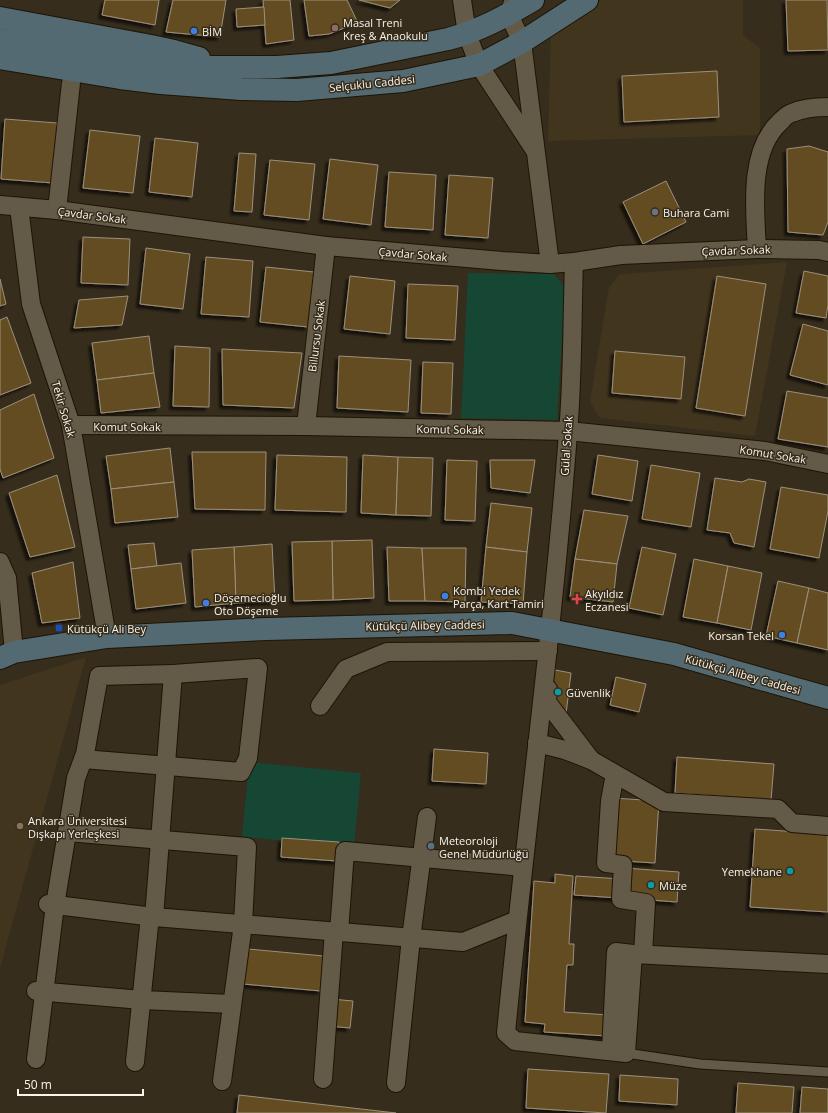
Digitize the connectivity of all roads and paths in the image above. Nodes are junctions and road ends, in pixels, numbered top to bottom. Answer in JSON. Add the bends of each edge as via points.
{"nodes":[{"id":1,"x":462,"y":0,"type":"edge"},
{"id":2,"x":533,"y":0,"type":"edge"},
{"id":3,"x":587,"y":0,"type":"edge"},
{"id":4,"x":511,"y":7,"type":"edge"},
{"id":5,"x":0,"y":18,"type":"edge"},
{"id":6,"x":467,"y":34,"type":"junction"},
{"id":7,"x":0,"y":40,"type":"edge"},
{"id":8,"x":522,"y":42,"type":"junction"},
{"id":9,"x":0,"y":58,"type":"edge"},
{"id":10,"x":225,"y":66,"type":"junction"},
{"id":11,"x":479,"y":66,"type":"junction"},
{"id":12,"x":112,"y":68,"type":"junction"},
{"id":13,"x":0,"y":73,"type":"edge"},
{"id":14,"x":71,"y":83,"type":"junction"},
{"id":15,"x":161,"y":83,"type":"junction"},
{"id":16,"x":828,"y":107,"type":"edge"},
{"id":17,"x":536,"y":153,"type":"junction"},
{"id":18,"x":0,"y":205,"type":"edge"},
{"id":19,"x":20,"y":207,"type":"junction"},
{"id":20,"x":58,"y":210,"type":"junction"},
{"id":21,"x":326,"y":246,"type":"junction"},
{"id":22,"x":757,"y":249,"type":"junction"},
{"id":23,"x":828,"y":252,"type":"edge"},
{"id":24,"x":574,"y":262,"type":"junction"},
{"id":25,"x":550,"y":264,"type":"junction"},
{"id":26,"x":71,"y":425,"type":"junction"},
{"id":27,"x":306,"y":426,"type":"junction"},
{"id":28,"x":568,"y":431,"type":"junction"},
{"id":29,"x":828,"y":464,"type":"edge"},
{"id":30,"x":0,"y":562,"type":"edge"},
{"id":31,"x":107,"y":637,"type":"junction"},
{"id":32,"x":549,"y":641,"type":"junction"},
{"id":33,"x":5,"y":657,"type":"edge"},
{"id":34,"x":173,"y":674,"type":"junction"},
{"id":35,"x":550,"y":675,"type":"dead end"},
{"id":36,"x":828,"y":698,"type":"edge"},
{"id":37,"x":320,"y":706,"type":"dead end"},
{"id":38,"x":537,"y":743,"type":"junction"},
{"id":39,"x":83,"y":759,"type":"junction"},
{"id":40,"x":591,"y":760,"type":"junction"},
{"id":41,"x":166,"y":765,"type":"junction"},
{"id":42,"x":615,"y":774,"type":"junction"},
{"id":43,"x":427,"y":817,"type":"dead end"},
{"id":44,"x":828,"y":826,"type":"edge"},
{"id":45,"x":67,"y":832,"type":"junction"},
{"id":46,"x":160,"y":839,"type":"junction"},
{"id":47,"x":422,"y":858,"type":"junction"},
{"id":48,"x":523,"y":867,"type":"junction"},
{"id":49,"x":52,"y":905,"type":"junction"},
{"id":50,"x":152,"y":916,"type":"junction"},
{"id":51,"x":517,"y":920,"type":"junction"},
{"id":52,"x":243,"y":924,"type":"junction"},
{"id":53,"x":336,"y":932,"type":"junction"},
{"id":54,"x":411,"y":938,"type":"junction"},
{"id":55,"x":630,"y":953,"type":"junction"},
{"id":56,"x":828,"y":964,"type":"edge"},
{"id":57,"x":40,"y":992,"type":"junction"},
{"id":58,"x":142,"y":1000,"type":"junction"},
{"id":59,"x":232,"y":1004,"type":"junction"},
{"id":60,"x":618,"y":1052,"type":"junction"},
{"id":61,"x":36,"y":1059,"type":"dead end"},
{"id":62,"x":135,"y":1062,"type":"dead end"},
{"id":63,"x":828,"y":1072,"type":"edge"},
{"id":64,"x":323,"y":1079,"type":"dead end"},
{"id":65,"x":222,"y":1081,"type":"dead end"},
{"id":66,"x":396,"y":1083,"type":"dead end"}],
"edges":[{"from":1,"to":6,"type":"street"},
{"from":2,"to":4,"type":"main road"},
{"from":3,"to":8,"type":"main road","name":"Selçuklu Caddesi"},
{"from":4,"to":6,"type":"main road"},
{"from":4,"to":8,"type":"street"},
{"from":5,"to":10,"type":"main road","via":[[174,51]]},
{"from":6,"to":10,"type":"main road","via":[[331,63],[277,67]]},
{"from":6,"to":11,"type":"street"},
{"from":7,"to":12,"type":"main road"},
{"from":8,"to":11,"type":"main road","name":"Selçuklu Caddesi"},
{"from":8,"to":17,"type":"street"},
{"from":9,"to":12,"type":"main road"},
{"from":10,"to":12,"type":"main road","via":[[158,65]]},
{"from":11,"to":15,"type":"main road","name":"Selçuklu Caddesi","via":[[404,81],[297,90]]},
{"from":11,"to":17,"type":"street"},
{"from":12,"to":15,"type":"main road"},
{"from":13,"to":14,"type":"main road"},
{"from":14,"to":15,"type":"main road","via":[[123,90]]},
{"from":14,"to":20,"type":"street"},
{"from":16,"to":22,"type":"street","via":[[811,107],[790,113],[766,140],[759,159],[755,196]]},
{"from":17,"to":25,"type":"street"},
{"from":18,"to":19,"type":"street","name":"Çavdar Sokak"},
{"from":19,"to":20,"type":"street","name":"Çavdar Sokak"},
{"from":19,"to":26,"type":"street","name":"Tekir Sokak","via":[[31,304]]},
{"from":20,"to":21,"type":"street","name":"Çavdar Sokak"},
{"from":21,"to":25,"type":"street","name":"Çavdar Sokak"},
{"from":21,"to":27,"type":"street","name":"Billursu Sokak"},
{"from":22,"to":23,"type":"street","name":"Çavdar Sokak"},
{"from":22,"to":24,"type":"street","name":"Çavdar Sokak","via":[[621,255]]},
{"from":24,"to":25,"type":"street","name":"Çavdar Sokak"},
{"from":24,"to":28,"type":"street","name":"Gülal Sokak"},
{"from":26,"to":27,"type":"street","name":"Komut Sokak"},
{"from":26,"to":31,"type":"street","name":"Tekir Sokak"},
{"from":27,"to":28,"type":"street","name":"Komut Sokak"},
{"from":28,"to":29,"type":"street","name":"Komut Sokak","via":[[765,451]]},
{"from":28,"to":32,"type":"street","name":"Gülal Sokak"},
{"from":30,"to":33,"type":"street","via":[[7,578]]},
{"from":31,"to":32,"type":"main road","name":"Kütükçü Alibey Caddesi","via":[[266,629],[512,623]]},
{"from":31,"to":33,"type":"main road","name":"Kütükçü Alibey Caddesi"},
{"from":32,"to":36,"type":"main road","name":"Kütükçü Alibey Caddesi","via":[[674,654]]},
{"from":32,"to":37,"type":"street","via":[[387,652],[346,669]]},
{"from":32,"to":38,"type":"street","name":"Gülal Sokak"},
{"from":34,"to":39,"type":"street","via":[[99,676]]},
{"from":34,"to":41,"type":"street"},
{"from":34,"to":41,"type":"street","via":[[258,668],[248,758],[241,772]]},
{"from":35,"to":40,"type":"street","via":[[547,702]]},
{"from":38,"to":40,"type":"street"},
{"from":38,"to":48,"type":"street","name":"Gülal Sokak"},
{"from":39,"to":41,"type":"street"},
{"from":39,"to":45,"type":"street","via":[[76,778]]},
{"from":40,"to":42,"type":"street"},
{"from":41,"to":46,"type":"street"},
{"from":42,"to":44,"type":"street","via":[[664,802],[778,809],[792,823]]},
{"from":42,"to":55,"type":"street","via":[[610,800],[606,863],[623,865],[621,900],[646,903]]},
{"from":43,"to":47,"type":"street"},
{"from":45,"to":46,"type":"street"},
{"from":45,"to":49,"type":"street"},
{"from":46,"to":50,"type":"street"},
{"from":46,"to":52,"type":"street","via":[[247,847]]},
{"from":47,"to":48,"type":"street"},
{"from":47,"to":53,"type":"street","via":[[346,851]]},
{"from":47,"to":54,"type":"street"},
{"from":48,"to":51,"type":"street","name":"Gülal Sokak"},
{"from":49,"to":50,"type":"street"},
{"from":49,"to":57,"type":"street"},
{"from":50,"to":52,"type":"street"},
{"from":50,"to":58,"type":"street"},
{"from":51,"to":54,"type":"street","via":[[463,942]]},
{"from":51,"to":60,"type":"street","name":"Gülal Sokak","via":[[506,1033],[515,1042]]},
{"from":52,"to":53,"type":"street"},
{"from":52,"to":59,"type":"street"},
{"from":53,"to":54,"type":"street"},
{"from":53,"to":64,"type":"street"},
{"from":54,"to":66,"type":"street"},
{"from":55,"to":56,"type":"street"},
{"from":55,"to":60,"type":"street"},
{"from":57,"to":58,"type":"street"},
{"from":57,"to":61,"type":"street"},
{"from":58,"to":59,"type":"street"},
{"from":58,"to":62,"type":"street"},
{"from":59,"to":65,"type":"street"},
{"from":60,"to":63,"type":"lane","via":[[700,1064]]}]}
